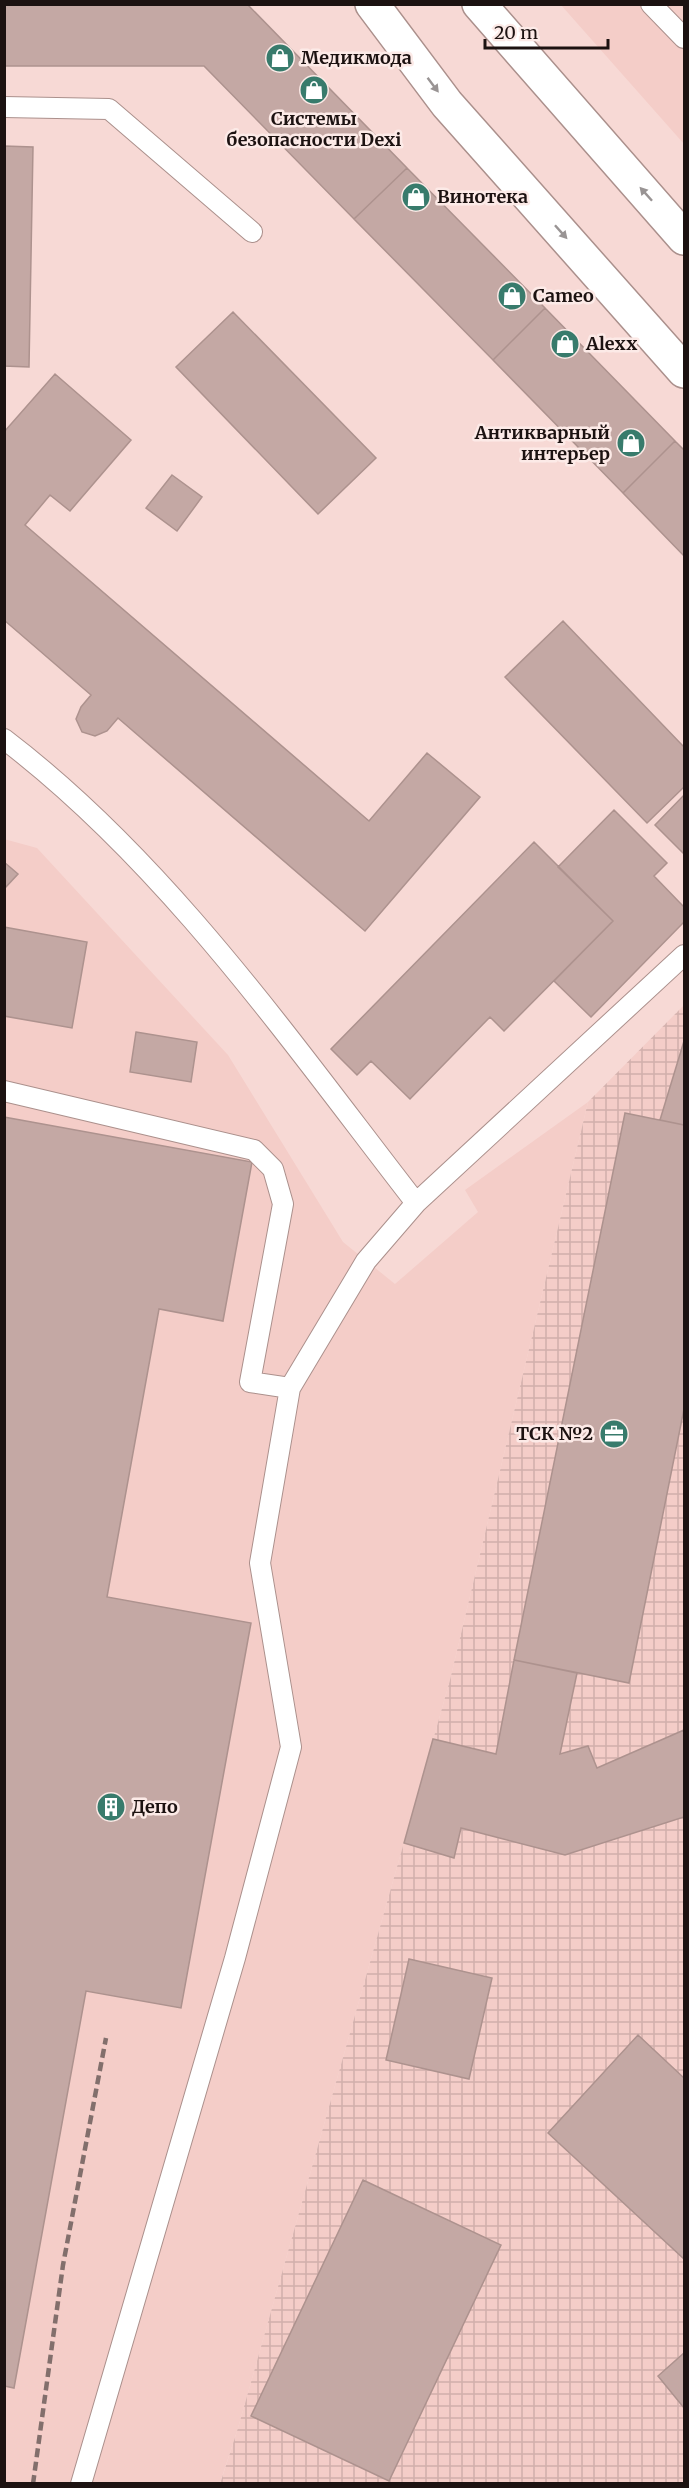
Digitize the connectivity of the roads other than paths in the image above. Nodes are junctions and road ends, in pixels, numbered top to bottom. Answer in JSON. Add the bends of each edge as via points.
{"nodes":[{"id":1,"x":372,"y":4,"type":"edge"},
{"id":2,"x":479,"y":4,"type":"edge"},
{"id":3,"x":651,"y":4,"type":"edge"},
{"id":4,"x":684,"y":38,"type":"edge"},
{"id":5,"x":4,"y":106,"type":"edge"},
{"id":6,"x":252,"y":232,"type":"dead end"},
{"id":7,"x":684,"y":238,"type":"edge"},
{"id":8,"x":684,"y":371,"type":"edge"},
{"id":9,"x":4,"y":739,"type":"edge"},
{"id":10,"x":684,"y":955,"type":"edge"},
{"id":11,"x":4,"y":1091,"type":"edge"},
{"id":12,"x":416,"y":1203,"type":"junction"},
{"id":13,"x":290,"y":1388,"type":"junction"},
{"id":14,"x":81,"y":2484,"type":"edge"}],
"edges":[{"from":1,"to":8,"type":"main road","one_way":true,"via":[[447,104]]},
{"from":7,"to":2,"type":"main road","one_way":true},
{"from":3,"to":4,"type":"lane"},
{"from":5,"to":6,"type":"lane","via":[[109,109]]},
{"from":9,"to":12,"type":"lane","via":[[52,775],[199,925]]},
{"from":10,"to":12,"type":"lane"},
{"from":11,"to":13,"type":"lane","via":[[254,1150],[273,1169],[283,1204],[250,1382]]},
{"from":12,"to":13,"type":"lane","via":[[366,1261]]},
{"from":13,"to":14,"type":"lane","via":[[260,1563],[291,1747],[235,1958]]}]}
